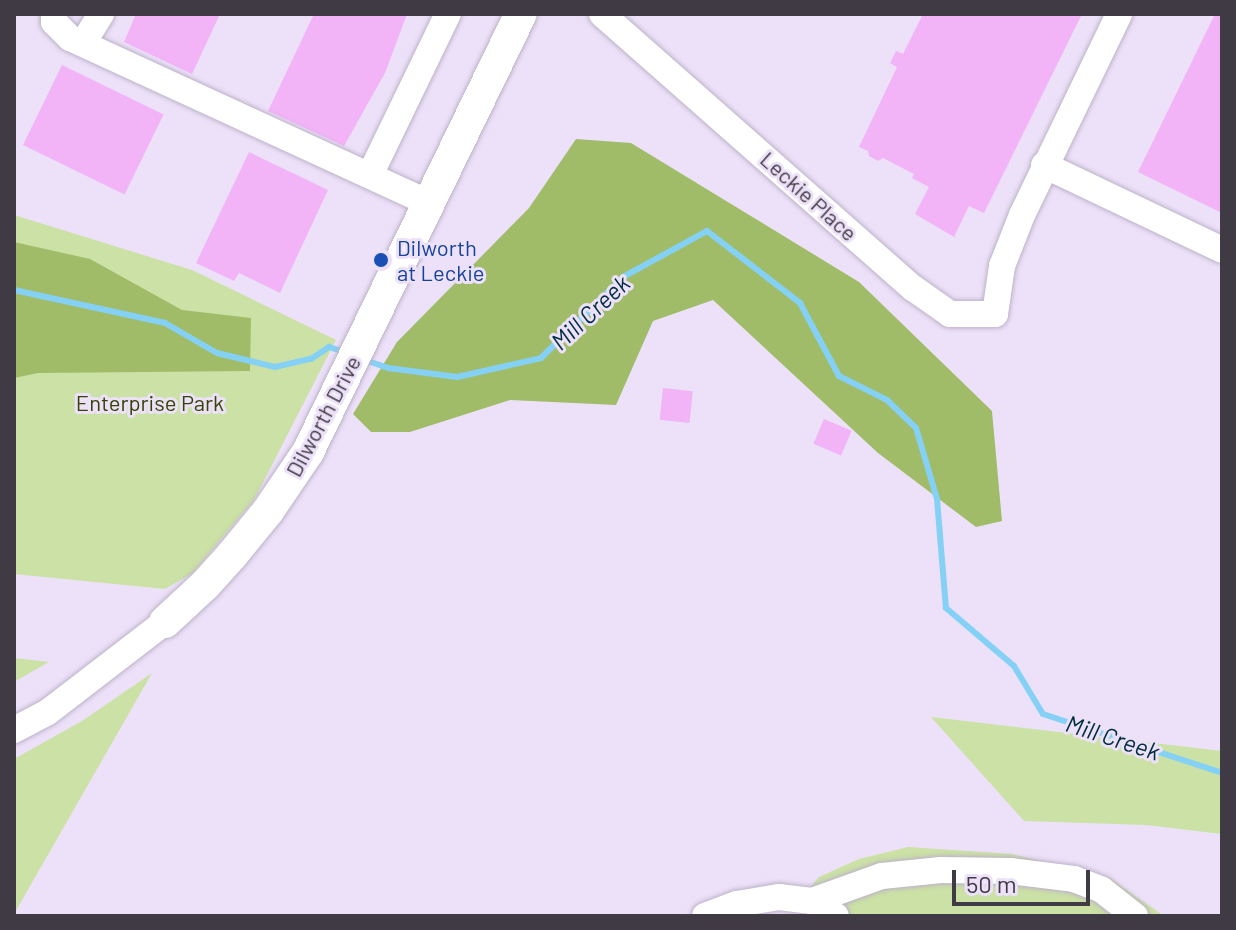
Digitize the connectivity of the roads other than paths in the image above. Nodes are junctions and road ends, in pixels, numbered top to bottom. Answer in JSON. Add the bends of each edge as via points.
{"nodes":[{"id":1,"x":54,"y":14,"type":"edge"},
{"id":2,"x":101,"y":14,"type":"edge"},
{"id":3,"x":448,"y":14,"type":"edge"},
{"id":4,"x":521,"y":14,"type":"edge"},
{"id":5,"x":602,"y":14,"type":"edge"},
{"id":6,"x":1119,"y":14,"type":"edge"},
{"id":7,"x":83,"y":43,"type":"junction"},
{"id":8,"x":1044,"y":165,"type":"junction"},
{"id":9,"x":370,"y":175,"type":"junction"},
{"id":10,"x":429,"y":203,"type":"junction"},
{"id":11,"x":1222,"y":250,"type":"edge"},
{"id":12,"x":165,"y":622,"type":"joint"},
{"id":13,"x":14,"y":730,"type":"edge"},
{"id":14,"x":812,"y":901,"type":"junction"},
{"id":15,"x":705,"y":916,"type":"edge"},
{"id":16,"x":836,"y":916,"type":"edge"},
{"id":17,"x":1135,"y":916,"type":"edge"}],
"edges":[{"from":1,"to":7,"type":"street","via":[[62,30]]},
{"from":2,"to":7,"type":"street"},
{"from":3,"to":9,"type":"street"},
{"from":4,"to":10,"type":"main road","name":"Dilworth Drive"},
{"from":5,"to":8,"type":"street","name":"Leckie Place","via":[[913,288],[950,314],[995,314],[1002,266]]},
{"from":6,"to":8,"type":"street"},
{"from":7,"to":9,"type":"street"},
{"from":8,"to":11,"type":"street"},
{"from":9,"to":10,"type":"street"},
{"from":10,"to":12,"type":"main road","name":"Dilworth Drive","via":[[308,452],[268,511],[205,585]]},
{"from":12,"to":13,"type":"street","name":"Dilworth Drive","via":[[48,712]]},
{"from":14,"to":15,"type":"street","via":[[779,897]]},
{"from":14,"to":16,"type":"street"},
{"from":14,"to":17,"type":"street","via":[[882,876],[1010,871],[1074,879],[1102,890]]}]}
